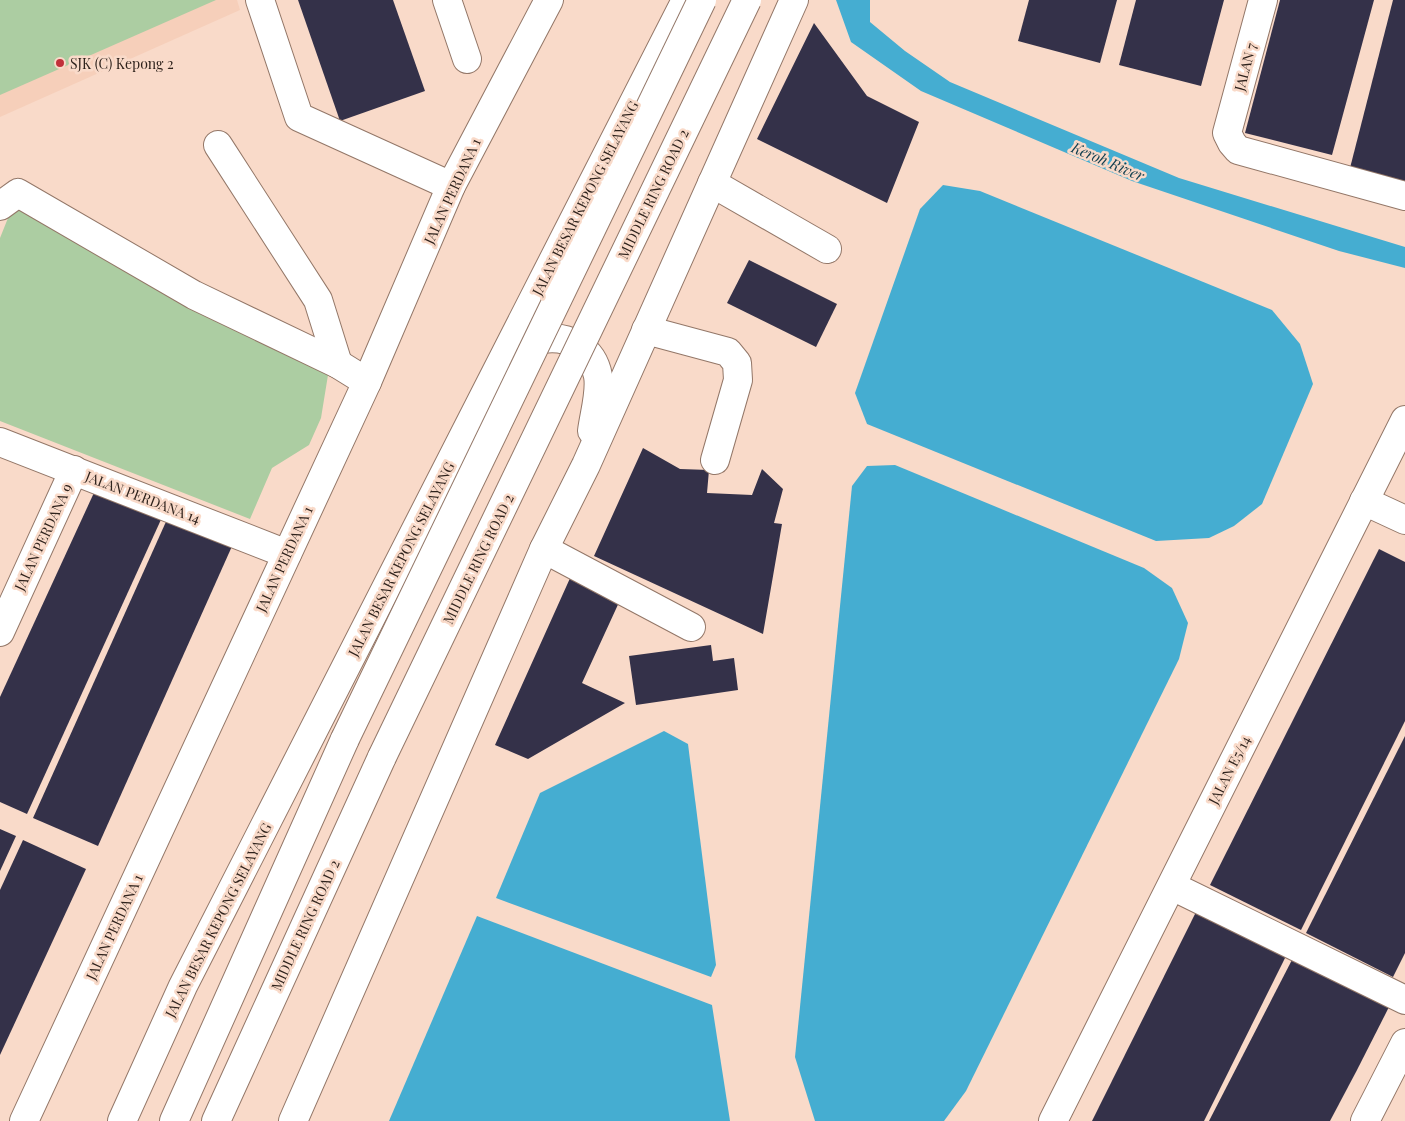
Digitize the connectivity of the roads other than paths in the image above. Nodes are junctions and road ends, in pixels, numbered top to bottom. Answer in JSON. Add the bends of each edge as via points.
{"nodes":[{"id":1,"x":260,"y":0,"type":"edge"},
{"id":2,"x":446,"y":0,"type":"edge"},
{"id":3,"x":549,"y":0,"type":"edge"},
{"id":4,"x":686,"y":0,"type":"edge"},
{"id":5,"x":702,"y":0,"type":"edge"},
{"id":6,"x":747,"y":0,"type":"edge"},
{"id":7,"x":794,"y":0,"type":"edge"},
{"id":8,"x":1263,"y":0,"type":"edge"},
{"id":9,"x":468,"y":59,"type":"dead end"},
{"id":10,"x":218,"y":145,"type":"dead end"},
{"id":11,"x":712,"y":183,"type":"junction"},
{"id":12,"x":451,"y":186,"type":"junction"},
{"id":13,"x":1405,"y":196,"type":"edge"},
{"id":14,"x":0,"y":206,"type":"edge"},
{"id":15,"x":827,"y":249,"type":"dead end"},
{"id":16,"x":646,"y":330,"type":"junction"},
{"id":17,"x":338,"y":364,"type":"junction"},
{"id":18,"x":367,"y":382,"type":"junction"},
{"id":19,"x":486,"y":392,"type":"junction"},
{"id":20,"x":1405,"y":420,"type":"edge"},
{"id":21,"x":0,"y":442,"type":"edge"},
{"id":22,"x":715,"y":460,"type":"dead end"},
{"id":23,"x":586,"y":465,"type":"junction"},
{"id":24,"x":74,"y":470,"type":"junction"},
{"id":25,"x":1364,"y":500,"type":"junction"},
{"id":26,"x":1405,"y":520,"type":"edge"},
{"id":27,"x":544,"y":549,"type":"junction"},
{"id":28,"x":287,"y":554,"type":"junction"},
{"id":29,"x":691,"y":627,"type":"dead end"},
{"id":30,"x":0,"y":632,"type":"edge"},
{"id":31,"x":1172,"y":886,"type":"junction"},
{"id":32,"x":1405,"y":1000,"type":"edge"},
{"id":33,"x":1405,"y":1043,"type":"edge"},
{"id":34,"x":24,"y":1121,"type":"edge"},
{"id":35,"x":122,"y":1121,"type":"edge"},
{"id":36,"x":174,"y":1121,"type":"edge"},
{"id":37,"x":216,"y":1121,"type":"edge"},
{"id":38,"x":293,"y":1121,"type":"edge"},
{"id":39,"x":1054,"y":1121,"type":"edge"},
{"id":40,"x":1364,"y":1121,"type":"edge"}],
"edges":[{"from":1,"to":12,"type":"main road","via":[[299,117]]},
{"from":2,"to":9,"type":"main road"},
{"from":3,"to":12,"type":"main road","name":"JALAN PERDANA 1"},
{"from":4,"to":19,"type":"main road","name":"JALAN BESAR KEPONG SELAYANG"},
{"from":5,"to":36,"type":"main road","bridge":true,"via":[[346,739]]},
{"from":6,"to":37,"type":"main road","name":"MIDDLE RING ROAD 2","bridge":true,"via":[[382,757]]},
{"from":7,"to":11,"type":"main road"},
{"from":8,"to":13,"type":"main road","name":"JALAN 7","via":[[1228,133],[1232,143],[1238,150]]},
{"from":10,"to":17,"type":"main road","via":[[318,300]]},
{"from":11,"to":15,"type":"main road"},
{"from":11,"to":16,"type":"main road"},
{"from":12,"to":18,"type":"main road","name":"JALAN PERDANA 1"},
{"from":14,"to":17,"type":"main road","via":[[18,193],[194,295]]},
{"from":16,"to":22,"type":"main road","via":[[728,352],[737,363],[738,380]]},
{"from":16,"to":23,"type":"main road"},
{"from":17,"to":18,"type":"main road"},
{"from":18,"to":28,"type":"main road","name":"JALAN PERDANA 1"},
{"from":19,"to":23,"type":"main road","via":[[519,350],[541,339],[581,346],[592,358],[598,377]]},
{"from":19,"to":35,"type":"main road","name":"JALAN BESAR KEPONG SELAYANG","via":[[183,986]]},
{"from":20,"to":25,"type":"main road","name":"JALAN E5/14"},
{"from":21,"to":24,"type":"main road","name":"JALAN PERDANA 14"},
{"from":23,"to":27,"type":"main road"},
{"from":24,"to":28,"type":"main road","name":"JALAN PERDANA 14"},
{"from":24,"to":30,"type":"main road","name":"JALAN PERDANA 9"},
{"from":25,"to":26,"type":"main road"},
{"from":25,"to":31,"type":"main road","name":"JALAN E5/14"},
{"from":27,"to":29,"type":"main road"},
{"from":27,"to":38,"type":"main road"},
{"from":28,"to":34,"type":"main road","name":"JALAN PERDANA 1"},
{"from":31,"to":32,"type":"main road"},
{"from":31,"to":39,"type":"main road","name":"JALAN E5/14"},
{"from":33,"to":40,"type":"main road"}]}
